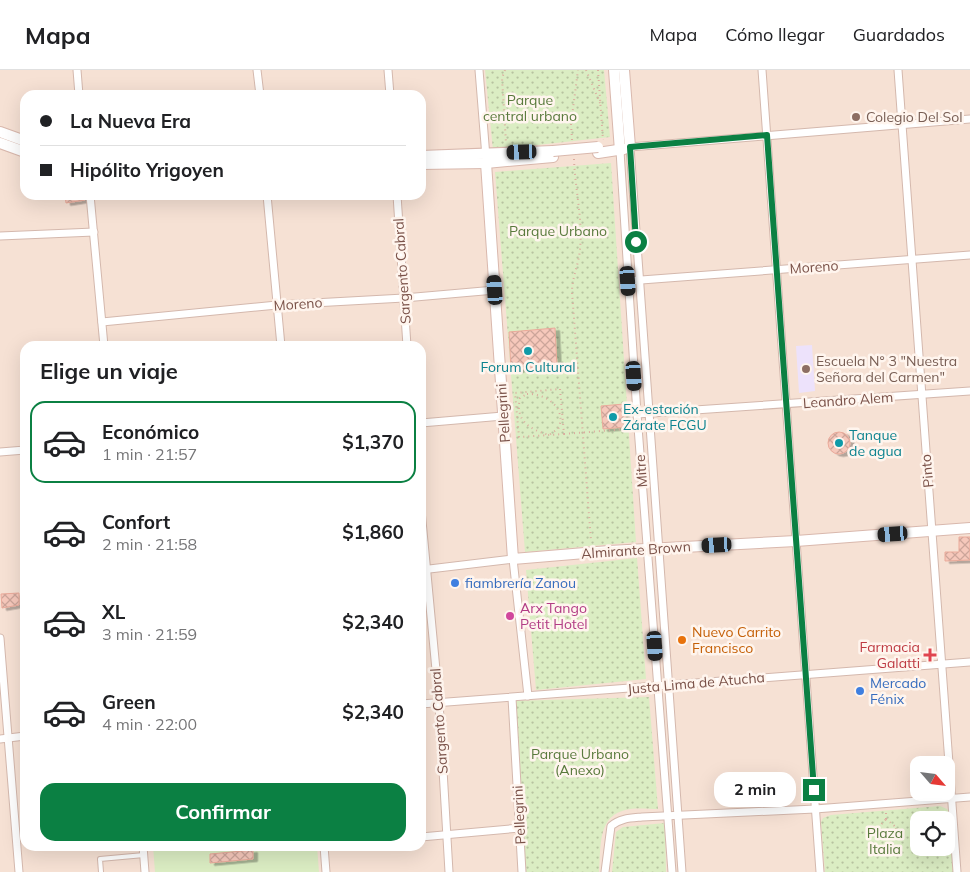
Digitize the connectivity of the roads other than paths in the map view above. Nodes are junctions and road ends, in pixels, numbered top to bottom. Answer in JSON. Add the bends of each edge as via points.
{"nodes":[{"id":1,"x":77,"y":70,"type":"edge"},
{"id":2,"x":258,"y":70,"type":"edge"},
{"id":3,"x":388,"y":70,"type":"edge"},
{"id":4,"x":479,"y":70,"type":"edge"},
{"id":5,"x":614,"y":70,"type":"edge"},
{"id":6,"x":624,"y":70,"type":"edge"},
{"id":7,"x":762,"y":70,"type":"edge"},
{"id":8,"x":898,"y":70,"type":"edge"},
{"id":9,"x":79,"y":90,"type":"edge"},
{"id":10,"x":260,"y":90,"type":"edge"},
{"id":11,"x":390,"y":90,"type":"edge"},
{"id":12,"x":970,"y":118,"type":"edge"},
{"id":13,"x":902,"y":124,"type":"junction"},
{"id":14,"x":0,"y":132,"type":"edge"},
{"id":15,"x":767,"y":135,"type":"junction"},
{"id":16,"x":20,"y":139,"type":"edge"},
{"id":17,"x":0,"y":143,"type":"edge"},
{"id":18,"x":623,"y":148,"type":"junction"},
{"id":19,"x":20,"y":150,"type":"edge"},
{"id":20,"x":553,"y":154,"type":"junction"},
{"id":21,"x":426,"y":156,"type":"edge"},
{"id":22,"x":486,"y":158,"type":"junction"},
{"id":23,"x":426,"y":164,"type":"edge"},
{"id":24,"x":91,"y":200,"type":"edge"},
{"id":25,"x":268,"y":200,"type":"edge"},
{"id":26,"x":397,"y":200,"type":"edge"},
{"id":27,"x":94,"y":232,"type":"junction"},
{"id":28,"x":0,"y":236,"type":"edge"},
{"id":29,"x":970,"y":255,"type":"edge"},
{"id":30,"x":912,"y":259,"type":"junction"},
{"id":31,"x":777,"y":269,"type":"junction"},
{"id":32,"x":639,"y":280,"type":"junction"},
{"id":33,"x":628,"y":281,"type":"junction"},
{"id":34,"x":495,"y":290,"type":"junction"},
{"id":35,"x":404,"y":298,"type":"junction"},
{"id":36,"x":277,"y":305,"type":"junction"},
{"id":37,"x":102,"y":322,"type":"junction"},
{"id":38,"x":104,"y":341,"type":"edge"},
{"id":39,"x":280,"y":341,"type":"edge"},
{"id":40,"x":408,"y":341,"type":"edge"},
{"id":41,"x":970,"y":391,"type":"edge"},
{"id":42,"x":921,"y":394,"type":"junction"},
{"id":43,"x":787,"y":404,"type":"junction"},
{"id":44,"x":648,"y":413,"type":"junction"},
{"id":45,"x":637,"y":414,"type":"junction"},
{"id":46,"x":503,"y":416,"type":"junction"},
{"id":47,"x":426,"y":423,"type":"edge"},
{"id":48,"x":20,"y":450,"type":"edge"},
{"id":49,"x":0,"y":452,"type":"edge"},
{"id":50,"x":970,"y":528,"type":"edge"},
{"id":51,"x":932,"y":531,"type":"junction"},
{"id":52,"x":796,"y":541,"type":"junction"},
{"id":53,"x":658,"y":548,"type":"junction"},
{"id":54,"x":647,"y":549,"type":"junction"},
{"id":55,"x":512,"y":559,"type":"junction"},
{"id":56,"x":426,"y":569,"type":"edge"},
{"id":57,"x":426,"y":587,"type":"edge"},
{"id":58,"x":0,"y":638,"type":"edge"},
{"id":59,"x":970,"y":662,"type":"edge"},
{"id":60,"x":941,"y":664,"type":"junction"},
{"id":61,"x":806,"y":674,"type":"junction"},
{"id":62,"x":669,"y":684,"type":"junction"},
{"id":63,"x":658,"y":685,"type":"junction"},
{"id":64,"x":528,"y":696,"type":"junction"},
{"id":65,"x":512,"y":698,"type":"junction"},
{"id":66,"x":439,"y":702,"type":"junction"},
{"id":67,"x":426,"y":703,"type":"edge"},
{"id":68,"x":20,"y":737,"type":"edge"},
{"id":69,"x":8,"y":738,"type":"junction"},
{"id":70,"x":0,"y":739,"type":"edge"},
{"id":71,"x":948,"y":756,"type":"edge"},
{"id":72,"x":970,"y":797,"type":"edge"},
{"id":73,"x":955,"y":798,"type":"edge"},
{"id":74,"x":914,"y":801,"type":"edge"},
{"id":75,"x":951,"y":801,"type":"edge"},
{"id":76,"x":815,"y":809,"type":"junction"},
{"id":77,"x":668,"y":816,"type":"junction"},
{"id":78,"x":678,"y":816,"type":"junction"},
{"id":79,"x":520,"y":828,"type":"junction"},
{"id":80,"x":447,"y":835,"type":"junction"},
{"id":81,"x":426,"y":837,"type":"edge"},
{"id":82,"x":144,"y":851,"type":"edge"},
{"id":83,"x":324,"y":851,"type":"edge"},
{"id":84,"x":144,"y":854,"type":"junction"},
{"id":85,"x":19,"y":872,"type":"edge"},
{"id":86,"x":101,"y":872,"type":"edge"},
{"id":87,"x":145,"y":872,"type":"edge"},
{"id":88,"x":326,"y":872,"type":"edge"},
{"id":89,"x":449,"y":872,"type":"edge"},
{"id":90,"x":522,"y":872,"type":"edge"},
{"id":91,"x":605,"y":872,"type":"edge"},
{"id":92,"x":672,"y":872,"type":"edge"},
{"id":93,"x":682,"y":872,"type":"edge"},
{"id":94,"x":820,"y":872,"type":"edge"},
{"id":95,"x":957,"y":872,"type":"edge"}],
"edges":[{"from":1,"to":9,"type":"street"},
{"from":2,"to":10,"type":"street"},
{"from":3,"to":11,"type":"street"},
{"from":4,"to":22,"type":"street","name":"Pellegrini"},
{"from":5,"to":18,"type":"street","name":"Mitre"},
{"from":6,"to":18,"type":"street","name":"Mitre"},
{"from":7,"to":15,"type":"street"},
{"from":8,"to":13,"type":"street","name":"Pinto"},
{"from":12,"to":13,"type":"street"},
{"from":13,"to":15,"type":"street"},
{"from":13,"to":30,"type":"street","name":"Pinto"},
{"from":14,"to":16,"type":"street"},
{"from":15,"to":18,"type":"street"},
{"from":15,"to":31,"type":"street"},
{"from":17,"to":19,"type":"street"},
{"from":18,"to":20,"type":"street"},
{"from":18,"to":32,"type":"street","name":"Mitre"},
{"from":18,"to":33,"type":"street","name":"Mitre"},
{"from":20,"to":22,"type":"street"},
{"from":20,"to":22,"type":"street","via":[[507,153]]},
{"from":21,"to":22,"type":"street"},
{"from":22,"to":23,"type":"street"},
{"from":22,"to":34,"type":"street","name":"Pellegrini"},
{"from":24,"to":27,"type":"street"},
{"from":25,"to":36,"type":"street"},
{"from":26,"to":35,"type":"street","name":"Sargento Cabral"},
{"from":27,"to":28,"type":"street"},
{"from":27,"to":37,"type":"street"},
{"from":29,"to":30,"type":"street","name":"Moreno"},
{"from":30,"to":31,"type":"street","name":"Moreno"},
{"from":30,"to":42,"type":"street","name":"Pinto"},
{"from":31,"to":32,"type":"street","name":"Moreno"},
{"from":31,"to":43,"type":"street"},
{"from":32,"to":33,"type":"street","name":"Moreno"},
{"from":32,"to":44,"type":"street","name":"Mitre"},
{"from":33,"to":45,"type":"street","name":"Mitre"},
{"from":34,"to":35,"type":"street","name":"Moreno"},
{"from":34,"to":46,"type":"street","name":"Pellegrini"},
{"from":35,"to":36,"type":"street","name":"Moreno"},
{"from":35,"to":40,"type":"street","name":"Sargento Cabral"},
{"from":36,"to":37,"type":"street","name":"Moreno"},
{"from":36,"to":39,"type":"street"},
{"from":37,"to":38,"type":"street"},
{"from":41,"to":42,"type":"street","name":"Leandro Alem"},
{"from":42,"to":43,"type":"street","name":"Leandro Alem"},
{"from":42,"to":51,"type":"street","name":"Pinto"},
{"from":43,"to":44,"type":"street","name":"Leandro Alem"},
{"from":43,"to":52,"type":"street"},
{"from":44,"to":45,"type":"street","name":"Leandro Alem"},
{"from":44,"to":53,"type":"street","name":"Mitre"},
{"from":45,"to":54,"type":"street","name":"Mitre"},
{"from":46,"to":47,"type":"street"},
{"from":46,"to":55,"type":"street","name":"Pellegrini"},
{"from":48,"to":49,"type":"street"},
{"from":50,"to":51,"type":"street","name":"Almirante Brown"},
{"from":51,"to":52,"type":"street","name":"Almirante Brown"},
{"from":51,"to":60,"type":"street","name":"Pinto"},
{"from":52,"to":53,"type":"street","name":"Almirante Brown"},
{"from":52,"to":61,"type":"street"},
{"from":53,"to":54,"type":"street","name":"Almirante Brown"},
{"from":53,"to":62,"type":"street","name":"Mitre"},
{"from":54,"to":55,"type":"street","name":"Almirante Brown"},
{"from":54,"to":63,"type":"street","name":"Mitre"},
{"from":55,"to":56,"type":"street","name":"Almirante Brown"},
{"from":55,"to":64,"type":"street","name":"Pellegrini"},
{"from":57,"to":66,"type":"street","name":"Sargento Cabral"},
{"from":58,"to":69,"type":"street"},
{"from":59,"to":60,"type":"street","name":"Justa Lima de Atucha"},
{"from":60,"to":61,"type":"street","name":"Justa Lima de Atucha"},
{"from":60,"to":71,"type":"street","name":"Pinto"},
{"from":61,"to":62,"type":"street","name":"Justa Lima de Atucha"},
{"from":61,"to":76,"type":"street"},
{"from":62,"to":63,"type":"street","name":"Justa Lima de Atucha"},
{"from":62,"to":78,"type":"street","name":"Mitre"},
{"from":63,"to":64,"type":"street","name":"Justa Lima de Atucha"},
{"from":63,"to":77,"type":"street","name":"Mitre"},
{"from":64,"to":65,"type":"street","name":"Justa Lima de Atucha"},
{"from":65,"to":66,"type":"street","name":"Justa Lima de Atucha"},
{"from":65,"to":79,"type":"street","name":"Pellegrini"},
{"from":66,"to":67,"type":"street","name":"Justa Lima de Atucha"},
{"from":66,"to":80,"type":"street","name":"Sargento Cabral"},
{"from":68,"to":69,"type":"street"},
{"from":69,"to":70,"type":"street"},
{"from":69,"to":85,"type":"street"},
{"from":72,"to":73,"type":"street"},
{"from":74,"to":76,"type":"street"},
{"from":75,"to":95,"type":"street","name":"Pinto"},
{"from":76,"to":78,"type":"street"},
{"from":76,"to":94,"type":"street"},
{"from":77,"to":78,"type":"street"},
{"from":77,"to":91,"type":"street","via":[[616,821],[611,826]]},
{"from":77,"to":92,"type":"street","name":"Mitre"},
{"from":78,"to":93,"type":"street","name":"Mitre"},
{"from":79,"to":80,"type":"street"},
{"from":79,"to":90,"type":"street","name":"Pellegrini"},
{"from":80,"to":81,"type":"street"},
{"from":80,"to":89,"type":"street","name":"Sargento Cabral"},
{"from":82,"to":84,"type":"street"},
{"from":83,"to":88,"type":"street"},
{"from":84,"to":86,"type":"lane","via":[[100,859]]},
{"from":84,"to":87,"type":"street"}]}
